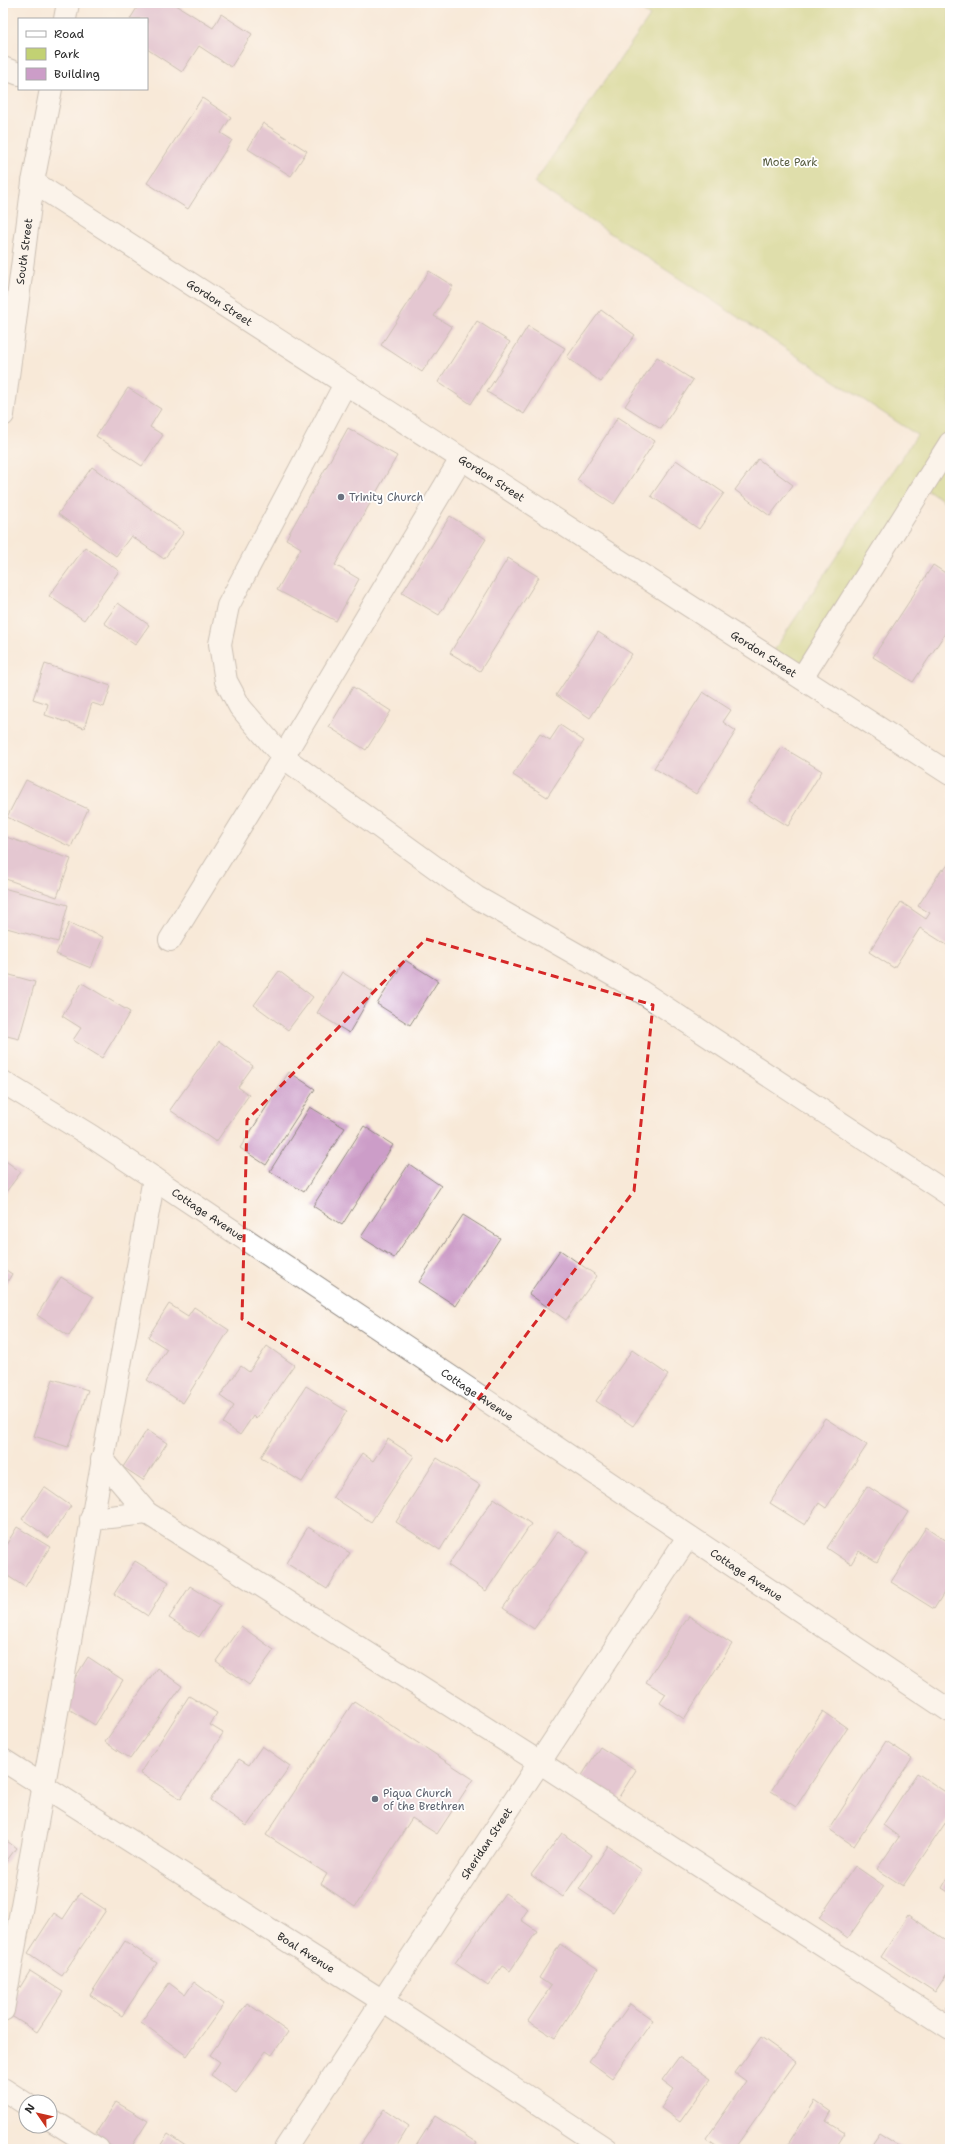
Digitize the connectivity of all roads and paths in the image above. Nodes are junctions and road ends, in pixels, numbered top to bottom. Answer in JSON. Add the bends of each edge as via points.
{"nodes":[{"id":1,"x":68,"y":3,"type":"edge"},
{"id":2,"x":65,"y":18,"type":"edge"},
{"id":3,"x":3,"y":68,"type":"edge"},
{"id":4,"x":18,"y":74,"type":"edge"},
{"id":5,"x":51,"y":90,"type":"edge"},
{"id":6,"x":33,"y":182,"type":"junction"},
{"id":7,"x":345,"y":384,"type":"junction"},
{"id":8,"x":3,"y":415,"type":"edge"},
{"id":9,"x":950,"y":443,"type":"edge"},
{"id":10,"x":461,"y":459,"type":"junction"},
{"id":11,"x":802,"y":678,"type":"junction"},
{"id":12,"x":283,"y":757,"type":"junction"},
{"id":13,"x":950,"y":774,"type":"edge"},
{"id":14,"x":170,"y":940,"type":"dead end"},
{"id":15,"x":3,"y":1082,"type":"edge"},
{"id":16,"x":154,"y":1178,"type":"junction"},
{"id":17,"x":950,"y":1195,"type":"edge"},
{"id":18,"x":102,"y":1460,"type":"junction"},
{"id":19,"x":147,"y":1513,"type":"junction"},
{"id":20,"x":91,"y":1519,"type":"junction"},
{"id":21,"x":688,"y":1537,"type":"junction"},
{"id":22,"x":950,"y":1711,"type":"edge"},
{"id":23,"x":3,"y":1760,"type":"edge"},
{"id":24,"x":539,"y":1762,"type":"junction"},
{"id":25,"x":43,"y":1786,"type":"junction"},
{"id":26,"x":382,"y":2000,"type":"junction"},
{"id":27,"x":3,"y":2010,"type":"edge"},
{"id":28,"x":950,"y":2028,"type":"edge"},
{"id":29,"x":3,"y":2089,"type":"edge"},
{"id":30,"x":18,"y":2099,"type":"edge"},
{"id":31,"x":58,"y":2124,"type":"edge"},
{"id":32,"x":98,"y":2149,"type":"edge"},
{"id":33,"x":285,"y":2149,"type":"edge"},
{"id":34,"x":606,"y":2149,"type":"edge"}],
"edges":[{"from":1,"to":2,"type":"street"},
{"from":3,"to":4,"type":"street"},
{"from":5,"to":6,"type":"street","name":"South Street"},
{"from":6,"to":7,"type":"street","name":"Gordon Street"},
{"from":6,"to":8,"type":"street","name":"South Street"},
{"from":7,"to":10,"type":"street","name":"Gordon Street"},
{"from":7,"to":12,"type":"street","via":[[228,606],[220,644],[226,681],[240,707]]},
{"from":9,"to":11,"type":"street"},
{"from":10,"to":11,"type":"street","name":"Gordon Street"},
{"from":10,"to":12,"type":"street"},
{"from":11,"to":13,"type":"street","name":"Gordon Street"},
{"from":12,"to":14,"type":"street"},
{"from":12,"to":17,"type":"street","via":[[476,897],[634,987]]},
{"from":15,"to":16,"type":"street","name":"Cottage Avenue","via":[[92,1136]]},
{"from":16,"to":18,"type":"street"},
{"from":16,"to":21,"type":"street","name":"Cottage Avenue"},
{"from":18,"to":19,"type":"street"},
{"from":18,"to":20,"type":"street"},
{"from":19,"to":20,"type":"street"},
{"from":19,"to":24,"type":"street"},
{"from":20,"to":25,"type":"street"},
{"from":21,"to":22,"type":"street","name":"Cottage Avenue"},
{"from":21,"to":24,"type":"street","name":"Sheridan Street"},
{"from":23,"to":25,"type":"street","name":"Boal Avenue"},
{"from":24,"to":26,"type":"street","name":"Sheridan Street"},
{"from":24,"to":28,"type":"street"},
{"from":25,"to":26,"type":"street","name":"Boal Avenue"},
{"from":25,"to":27,"type":"street"},
{"from":26,"to":33,"type":"street","name":"Sheridan Street"},
{"from":26,"to":34,"type":"street","name":"Boal Avenue"},
{"from":29,"to":30,"type":"street"},
{"from":31,"to":32,"type":"street"}]}
